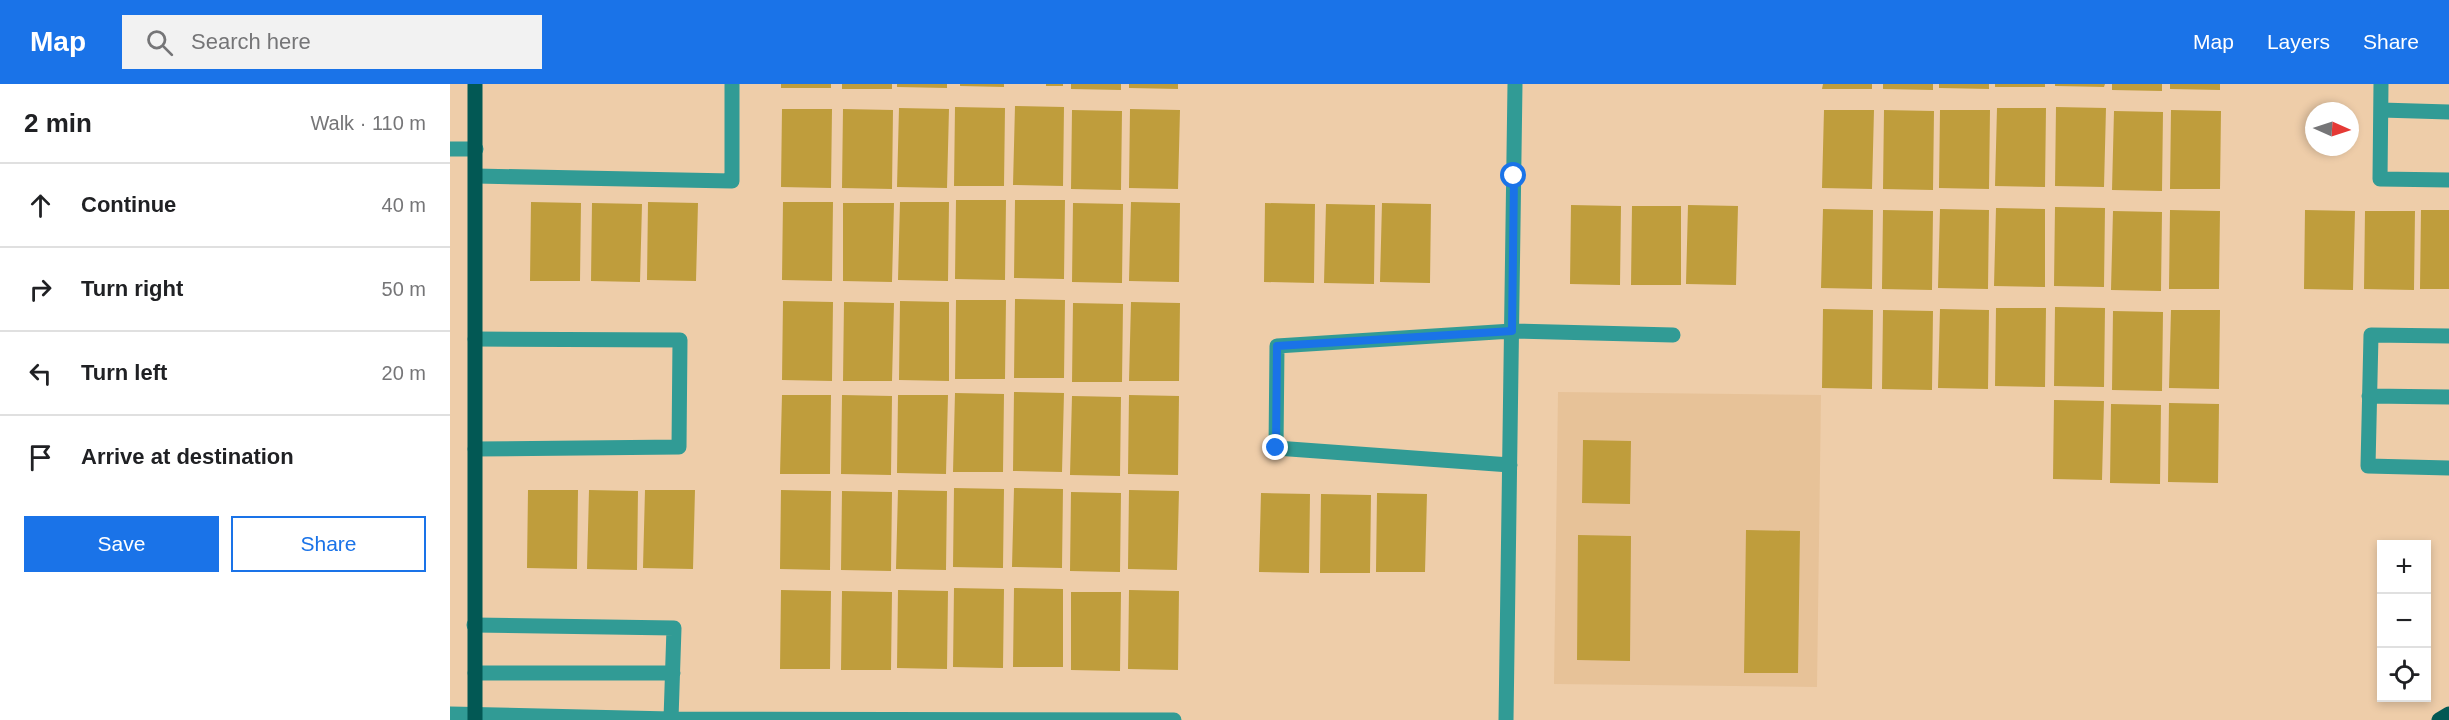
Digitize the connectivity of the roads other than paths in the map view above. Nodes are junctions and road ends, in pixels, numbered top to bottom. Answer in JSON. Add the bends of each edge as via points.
{"nodes":[{"id":1,"x":475,"y":84,"type":"edge"},
{"id":2,"x":732,"y":84,"type":"edge"},
{"id":3,"x":1515,"y":84,"type":"edge"},
{"id":4,"x":2381,"y":84,"type":"edge"},
{"id":5,"x":2381,"y":110,"type":"junction"},
{"id":6,"x":2449,"y":112,"type":"edge"},
{"id":7,"x":450,"y":149,"type":"edge"},
{"id":8,"x":476,"y":149,"type":"junction"},
{"id":9,"x":476,"y":176,"type":"junction"},
{"id":10,"x":2449,"y":180,"type":"edge"},
{"id":11,"x":1512,"y":331,"type":"junction"},
{"id":12,"x":1673,"y":335,"type":"dead end"},
{"id":13,"x":2449,"y":336,"type":"edge"},
{"id":14,"x":475,"y":339,"type":"junction"},
{"id":15,"x":2369,"y":396,"type":"junction"},
{"id":16,"x":2449,"y":397,"type":"edge"},
{"id":17,"x":475,"y":449,"type":"junction"},
{"id":18,"x":1510,"y":465,"type":"junction"},
{"id":19,"x":2449,"y":468,"type":"edge"},
{"id":20,"x":474,"y":625,"type":"junction"},
{"id":21,"x":673,"y":673,"type":"junction"},
{"id":22,"x":475,"y":674,"type":"junction"},
{"id":23,"x":450,"y":714,"type":"edge"},
{"id":24,"x":2449,"y":714,"type":"edge"},
{"id":25,"x":475,"y":718,"type":"edge"},
{"id":26,"x":671,"y":718,"type":"edge"},
{"id":27,"x":990,"y":719,"type":"edge"},
{"id":28,"x":1174,"y":720,"type":"edge"},
{"id":29,"x":1506,"y":720,"type":"edge"},
{"id":30,"x":2439,"y":720,"type":"edge"}],
"edges":[{"from":1,"to":8,"type":"main road"},
{"from":2,"to":9,"type":"street","via":[[732,181]]},
{"from":3,"to":11,"type":"street"},
{"from":4,"to":5,"type":"street"},
{"from":5,"to":6,"type":"street"},
{"from":5,"to":10,"type":"street","via":[[2380,179]]},
{"from":7,"to":8,"type":"street"},
{"from":8,"to":9,"type":"main road"},
{"from":9,"to":14,"type":"main road"},
{"from":11,"to":12,"type":"street"},
{"from":11,"to":18,"type":"street"},
{"from":11,"to":18,"type":"street","via":[[1277,346],[1276,398],[1276,448]]},
{"from":13,"to":15,"type":"street","via":[[2371,335]]},
{"from":14,"to":17,"type":"main road"},
{"from":14,"to":17,"type":"street","via":[[680,340],[679,447]]},
{"from":15,"to":16,"type":"street"},
{"from":15,"to":19,"type":"street","via":[[2367,466]]},
{"from":17,"to":20,"type":"main road"},
{"from":18,"to":29,"type":"street"},
{"from":20,"to":21,"type":"street","via":[[674,628]]},
{"from":20,"to":22,"type":"main road"},
{"from":21,"to":22,"type":"street"},
{"from":21,"to":26,"type":"street"},
{"from":22,"to":25,"type":"main road"},
{"from":23,"to":25,"type":"street"},
{"from":24,"to":30,"type":"main road"},
{"from":25,"to":26,"type":"street"},
{"from":26,"to":27,"type":"street"},
{"from":27,"to":28,"type":"street"}]}
